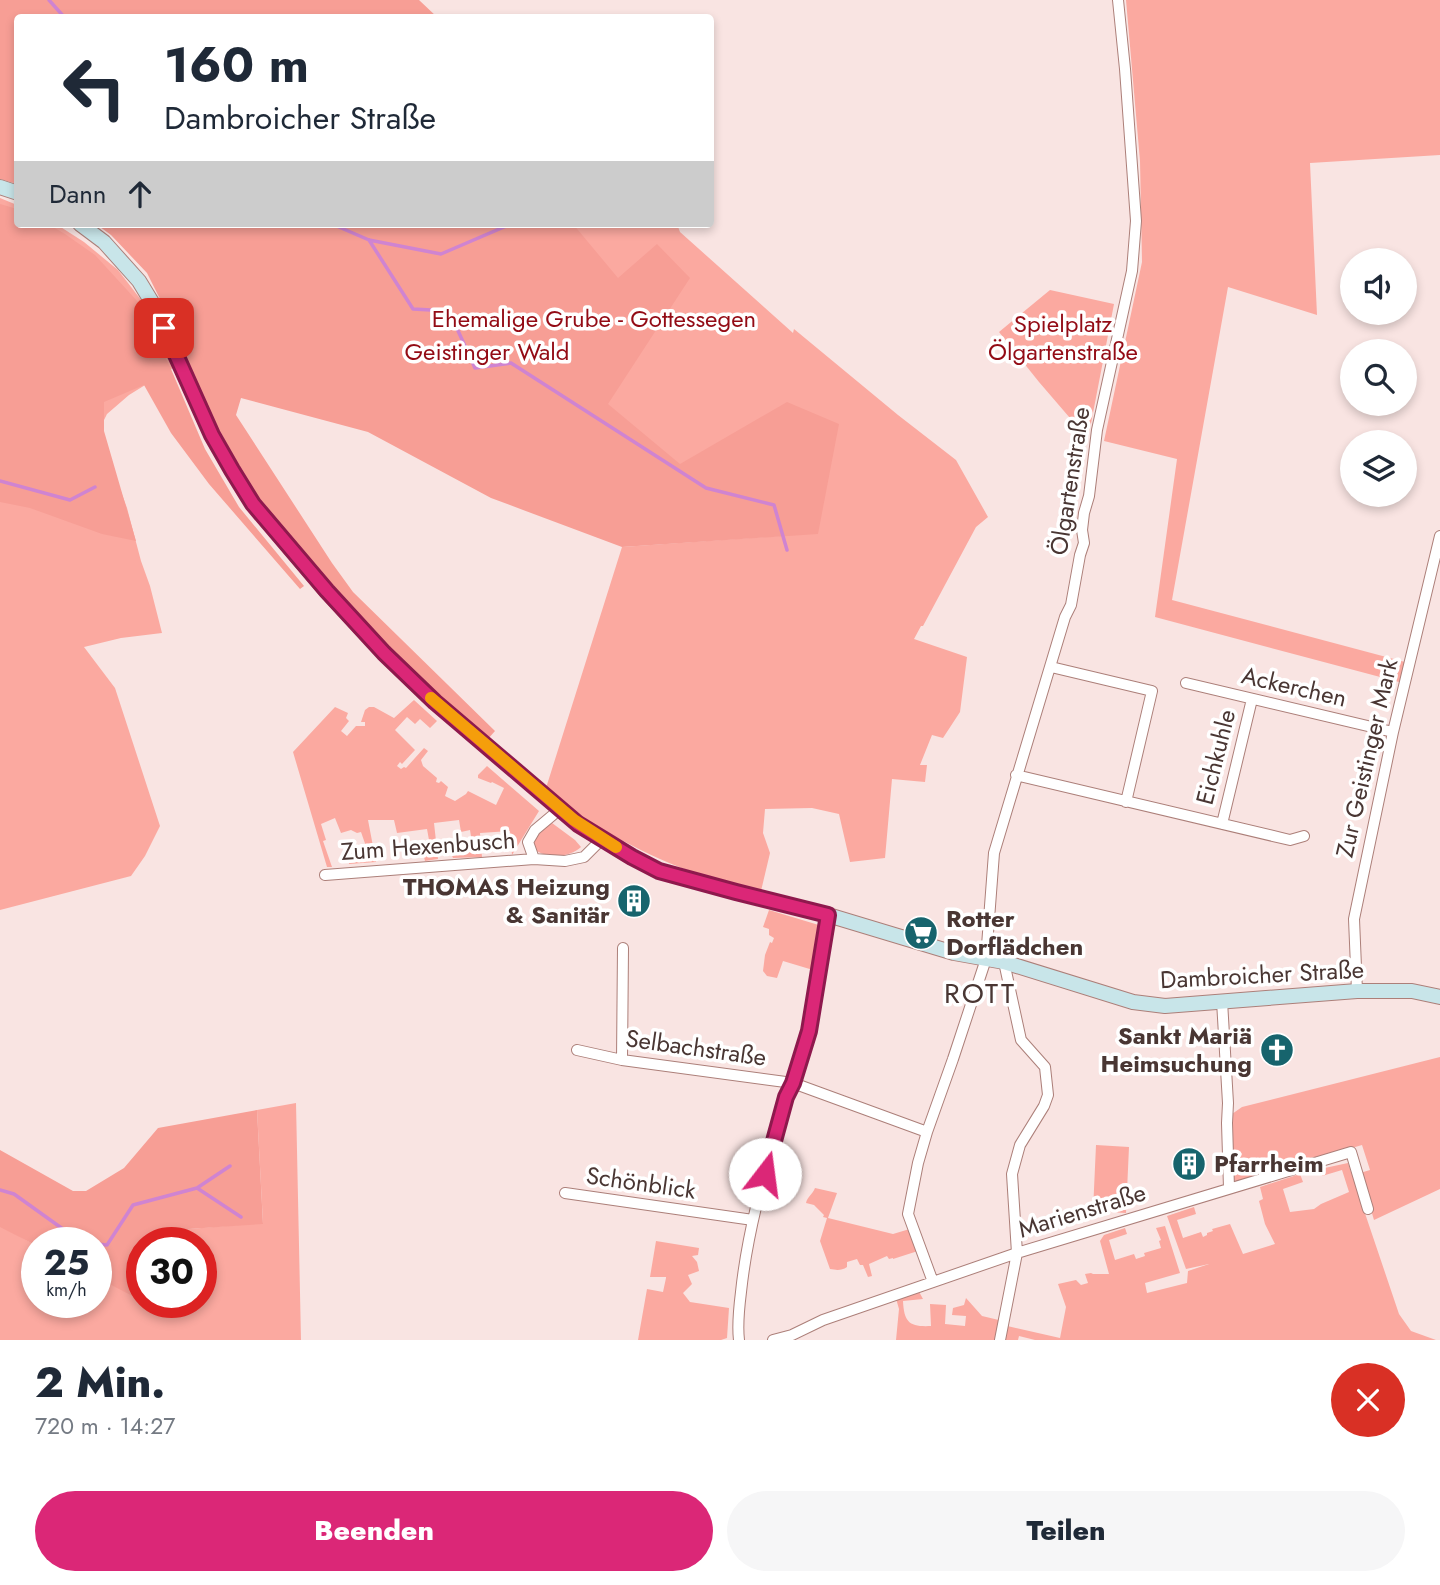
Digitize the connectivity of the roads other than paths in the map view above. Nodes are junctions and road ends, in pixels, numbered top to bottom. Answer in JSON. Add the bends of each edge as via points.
{"nodes":[{"id":1,"x":1118,"y":0,"type":"edge"},
{"id":2,"x":85,"y":228,"type":"edge"},
{"id":3,"x":1440,"y":536,"type":"edge"},
{"id":4,"x":1051,"y":667,"type":"junction"},
{"id":5,"x":1186,"y":683,"type":"dead end"},
{"id":6,"x":1252,"y":699,"type":"junction"},
{"id":7,"x":1393,"y":732,"type":"junction"},
{"id":8,"x":1016,"y":775,"type":"junction"},
{"id":9,"x":1126,"y":802,"type":"junction"},
{"id":10,"x":560,"y":809,"type":"junction"},
{"id":11,"x":1222,"y":824,"type":"junction"},
{"id":12,"x":1304,"y":836,"type":"dead end"},
{"id":13,"x":602,"y":839,"type":"junction"},
{"id":14,"x":534,"y":859,"type":"junction"},
{"id":15,"x":325,"y":875,"type":"dead end"},
{"id":16,"x":828,"y":915,"type":"junction"},
{"id":17,"x":623,"y":948,"type":"dead end"},
{"id":18,"x":986,"y":959,"type":"junction"},
{"id":19,"x":1004,"y":962,"type":"junction"},
{"id":20,"x":1357,"y":991,"type":"junction"},
{"id":21,"x":1440,"y":997,"type":"edge"},
{"id":22,"x":1222,"y":1002,"type":"junction"},
{"id":23,"x":577,"y":1050,"type":"dead end"},
{"id":24,"x":622,"y":1060,"type":"junction"},
{"id":25,"x":793,"y":1083,"type":"junction"},
{"id":26,"x":927,"y":1132,"type":"junction"},
{"id":27,"x":1229,"y":1188,"type":"junction"},
{"id":28,"x":565,"y":1194,"type":"dead end"},
{"id":29,"x":1368,"y":1209,"type":"dead end"},
{"id":30,"x":753,"y":1220,"type":"junction"},
{"id":31,"x":1017,"y":1253,"type":"junction"},
{"id":32,"x":933,"y":1282,"type":"junction"},
{"id":33,"x":739,"y":1340,"type":"edge"},
{"id":34,"x":773,"y":1340,"type":"edge"},
{"id":35,"x":1000,"y":1340,"type":"edge"}],
"edges":[{"from":1,"to":4,"type":"street","name":"Ölgartenstraße","via":[[1135,210],[1132,271],[1097,430],[1076,584]]},
{"from":2,"to":10,"type":"street","name":"Dambroicher Straße","via":[[121,260],[153,304],[212,435],[253,504],[384,653]]},
{"from":3,"to":7,"type":"street","name":"Zur Geistinger Mark"},
{"from":4,"to":8,"type":"street","name":"Ölgartenstraße"},
{"from":4,"to":9,"type":"street","via":[[1152,691]]},
{"from":5,"to":6,"type":"street","name":"Ackerchen"},
{"from":6,"to":7,"type":"street","name":"Ackerchen"},
{"from":6,"to":11,"type":"street","name":"Eichkuhle"},
{"from":7,"to":20,"type":"street","name":"Zur Geistinger Mark","via":[[1354,919]]},
{"from":8,"to":9,"type":"street","name":"Eichkuhle"},
{"from":8,"to":18,"type":"street","name":"Ölgartenstraße","via":[[994,853]]},
{"from":9,"to":11,"type":"street","name":"Eichkuhle"},
{"from":10,"to":13,"type":"street","name":"Dambroicher Straße"},
{"from":10,"to":14,"type":"street","name":"Zum Hexenbusch","via":[[528,842]]},
{"from":11,"to":12,"type":"street","name":"Eichkuhle","via":[[1290,840]]},
{"from":13,"to":14,"type":"street","name":"Zum Hexenbusch","via":[[584,857]]},
{"from":13,"to":16,"type":"street","name":"Dambroicher Straße","via":[[659,871]]},
{"from":14,"to":15,"type":"street","name":"Zum Hexenbusch"},
{"from":16,"to":18,"type":"street","name":"Dambroicher Straße"},
{"from":16,"to":25,"type":"street","via":[[809,1031]]},
{"from":17,"to":24,"type":"street"},
{"from":18,"to":19,"type":"street","name":"Dambroicher Straße"},
{"from":18,"to":26,"type":"street","name":"Ölgartenstraße"},
{"from":19,"to":22,"type":"street","name":"Dambroicher Straße","via":[[1133,1002],[1165,1006]]},
{"from":19,"to":31,"type":"street","via":[[1021,1040],[1045,1067],[1048,1095],[1020,1145],[1012,1174]]},
{"from":20,"to":21,"type":"street","name":"Dambroicher Straße","via":[[1412,991]]},
{"from":20,"to":22,"type":"street","name":"Dambroicher Straße"},
{"from":22,"to":27,"type":"street"},
{"from":23,"to":24,"type":"street","name":"Selbachstraße"},
{"from":24,"to":25,"type":"street","name":"Selbachstraße"},
{"from":25,"to":26,"type":"street","name":"Selbachstraße"},
{"from":25,"to":30,"type":"street"},
{"from":26,"to":32,"type":"street","name":"Ölgartenstraße","via":[[908,1214]]},
{"from":27,"to":29,"type":"street","name":"Marienstraße","via":[[1351,1152]]},
{"from":27,"to":31,"type":"street","name":"Marienstraße"},
{"from":28,"to":30,"type":"street","name":"Schönblick"},
{"from":30,"to":33,"type":"street","via":[[743,1270]]},
{"from":31,"to":32,"type":"street","name":"Marienstraße"},
{"from":31,"to":35,"type":"street"},
{"from":32,"to":34,"type":"street","name":"Marienstraße"}]}
